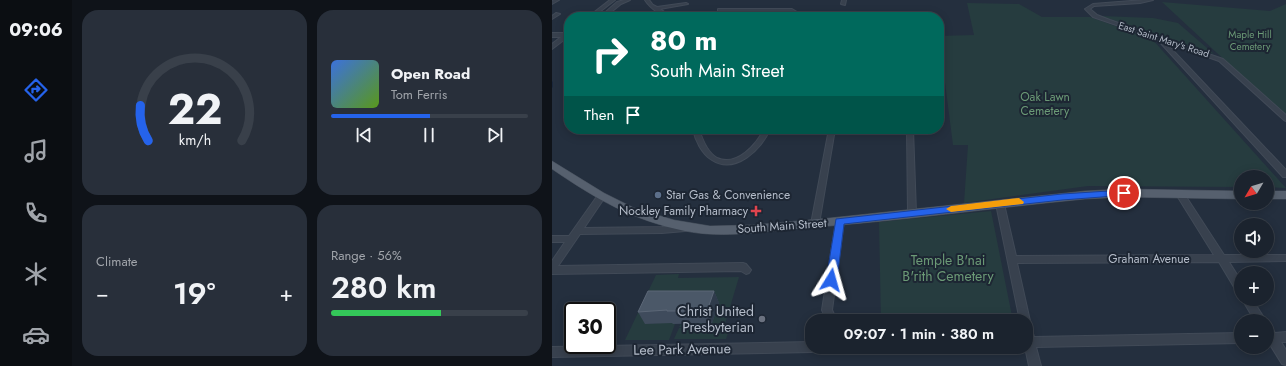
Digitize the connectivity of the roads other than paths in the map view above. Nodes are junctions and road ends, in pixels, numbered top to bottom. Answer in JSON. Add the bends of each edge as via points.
{"nodes":[{"id":1,"x":557,"y":0,"type":"edge"},
{"id":2,"x":613,"y":0,"type":"edge"},
{"id":3,"x":628,"y":0,"type":"edge"},
{"id":4,"x":647,"y":0,"type":"edge"},
{"id":5,"x":1152,"y":0,"type":"edge"},
{"id":6,"x":552,"y":3,"type":"edge"},
{"id":7,"x":686,"y":4,"type":"dead end"},
{"id":8,"x":657,"y":8,"type":"junction"},
{"id":9,"x":720,"y":10,"type":"dead end"},
{"id":10,"x":753,"y":10,"type":"joint"},
{"id":11,"x":597,"y":12,"type":"edge"},
{"id":12,"x":608,"y":12,"type":"edge"},
{"id":13,"x":661,"y":12,"type":"edge"},
{"id":14,"x":795,"y":12,"type":"edge"},
{"id":15,"x":558,"y":14,"type":"dead end"},
{"id":16,"x":552,"y":18,"type":"edge"},
{"id":17,"x":564,"y":34,"type":"edge"},
{"id":18,"x":552,"y":35,"type":"edge"},
{"id":19,"x":564,"y":37,"type":"edge"},
{"id":20,"x":1158,"y":37,"type":"junction"},
{"id":21,"x":552,"y":47,"type":"edge"},
{"id":22,"x":1286,"y":119,"type":"edge"},
{"id":23,"x":699,"y":134,"type":"edge"},
{"id":24,"x":765,"y":134,"type":"edge"},
{"id":25,"x":831,"y":134,"type":"edge"},
{"id":26,"x":910,"y":134,"type":"edge"},
{"id":27,"x":552,"y":164,"type":"edge"},
{"id":28,"x":1286,"y":175,"type":"edge"},
{"id":29,"x":1180,"y":194,"type":"junction"},
{"id":30,"x":1234,"y":195,"type":"edge"},
{"id":31,"x":1274,"y":195,"type":"edge"},
{"id":32,"x":1286,"y":195,"type":"edge"},
{"id":33,"x":601,"y":197,"type":"junction"},
{"id":34,"x":1000,"y":204,"type":"junction"},
{"id":35,"x":912,"y":213,"type":"junction"},
{"id":36,"x":840,"y":221,"type":"junction"},
{"id":37,"x":815,"y":224,"type":"junction"},
{"id":38,"x":686,"y":228,"type":"junction"},
{"id":39,"x":575,"y":235,"type":"junction"},
{"id":40,"x":552,"y":239,"type":"edge"},
{"id":41,"x":1286,"y":258,"type":"edge"},
{"id":42,"x":1221,"y":259,"type":"junction"},
{"id":43,"x":1011,"y":260,"type":"junction"},
{"id":44,"x":552,"y":269,"type":"edge"},
{"id":45,"x":746,"y":270,"type":"dead end"},
{"id":46,"x":1234,"y":278,"type":"edge"},
{"id":47,"x":829,"y":314,"type":"edge"},
{"id":48,"x":1023,"y":314,"type":"edge"},
{"id":49,"x":1274,"y":336,"type":"edge"},
{"id":50,"x":1286,"y":337,"type":"edge"},
{"id":51,"x":1234,"y":338,"type":"edge"},
{"id":52,"x":1033,"y":342,"type":"edge"},
{"id":53,"x":1274,"y":342,"type":"edge"},
{"id":54,"x":805,"y":347,"type":"edge"},
{"id":55,"x":552,"y":352,"type":"edge"},
{"id":56,"x":1032,"y":354,"type":"edge"},
{"id":57,"x":1286,"y":360,"type":"edge"},
{"id":58,"x":1035,"y":366,"type":"edge"}],
"edges":[{"from":1,"to":6,"type":"street"},
{"from":2,"to":11,"type":"street"},
{"from":3,"to":12,"type":"street","via":[[619,3]]},
{"from":4,"to":8,"type":"street","via":[[651,6]]},
{"from":5,"to":20,"type":"street","name":"East Saint Mary's Road","via":[[1093,5],[1087,9],[1095,16]]},
{"from":7,"to":8,"type":"street"},
{"from":8,"to":13,"type":"street"},
{"from":9,"to":10,"type":"street"},
{"from":10,"to":14,"type":"street"},
{"from":15,"to":16,"type":"street"},
{"from":17,"to":18,"type":"street"},
{"from":19,"to":21,"type":"street"},
{"from":20,"to":22,"type":"street","name":"East Saint Mary's Road","via":[[1221,60]]},
{"from":20,"to":28,"type":"street"},
{"from":23,"to":24,"type":"street","via":[[711,156],[716,160],[726,161],[749,154],[762,141]]},
{"from":25,"to":37,"type":"street"},
{"from":26,"to":35,"type":"street"},
{"from":27,"to":33,"type":"main road","name":"South Main Street"},
{"from":29,"to":30,"type":"main road","name":"South Main Street"},
{"from":29,"to":34,"type":"main road","name":"South Main Street","via":[[1085,195]]},
{"from":29,"to":42,"type":"street"},
{"from":31,"to":32,"type":"main road"},
{"from":33,"to":38,"type":"main road","name":"South Main Street","via":[[638,213]]},
{"from":33,"to":39,"type":"street"},
{"from":34,"to":35,"type":"main road","name":"South Main Street"},
{"from":34,"to":43,"type":"street"},
{"from":35,"to":36,"type":"main road","name":"South Main Street"},
{"from":36,"to":37,"type":"main road","name":"South Main Street"},
{"from":36,"to":47,"type":"street","via":[[827,310]]},
{"from":37,"to":38,"type":"main road","name":"South Main Street","via":[[747,229]]},
{"from":38,"to":39,"type":"street"},
{"from":39,"to":40,"type":"street"},
{"from":39,"to":44,"type":"street"},
{"from":41,"to":42,"type":"street","name":"Graham Avenue"},
{"from":42,"to":43,"type":"street","name":"Graham Avenue"},
{"from":42,"to":46,"type":"street"},
{"from":43,"to":48,"type":"street"},
{"from":44,"to":45,"type":"street","via":[[743,267]]},
{"from":49,"to":50,"type":"street"},
{"from":51,"to":52,"type":"street"},
{"from":53,"to":57,"type":"street"},
{"from":54,"to":55,"type":"street","name":"Lee Park Avenue"},
{"from":56,"to":58,"type":"street"}]}
